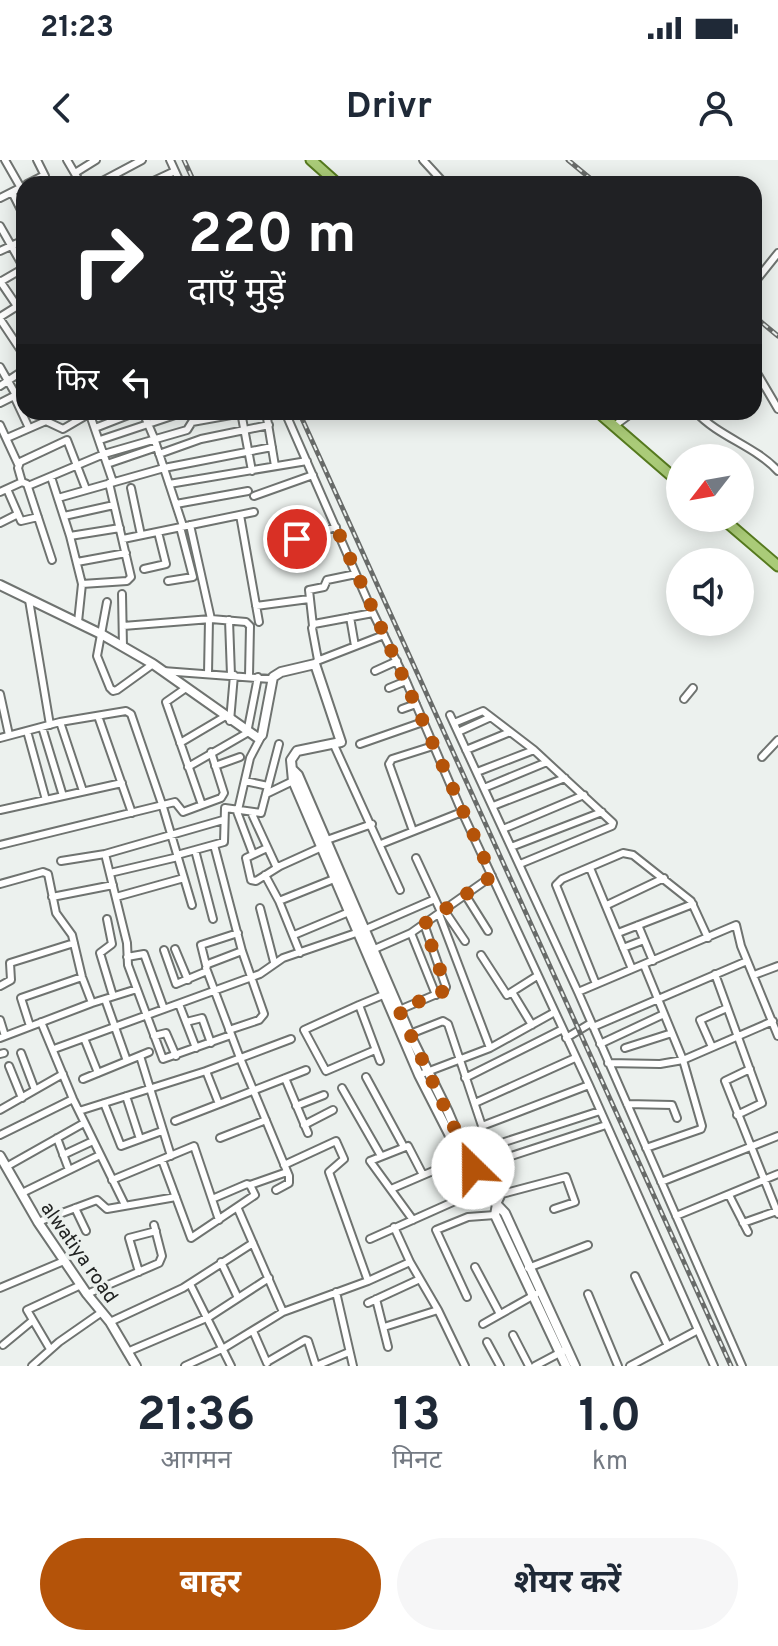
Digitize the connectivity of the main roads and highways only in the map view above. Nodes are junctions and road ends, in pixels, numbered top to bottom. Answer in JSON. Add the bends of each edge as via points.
{"nodes":[{"id":1,"x":311,"y":160,"type":"edge"},
{"id":2,"x":329,"y":176,"type":"edge"},
{"id":3,"x":607,"y":420,"type":"edge"},
{"id":4,"x":666,"y":471,"type":"edge"},
{"id":5,"x":738,"y":532,"type":"edge"},
{"id":6,"x":778,"y":566,"type":"edge"}],
"edges":[{"from":1,"to":2,"type":"main road"},
{"from":3,"to":4,"type":"main road"},
{"from":5,"to":6,"type":"main road"}]}
